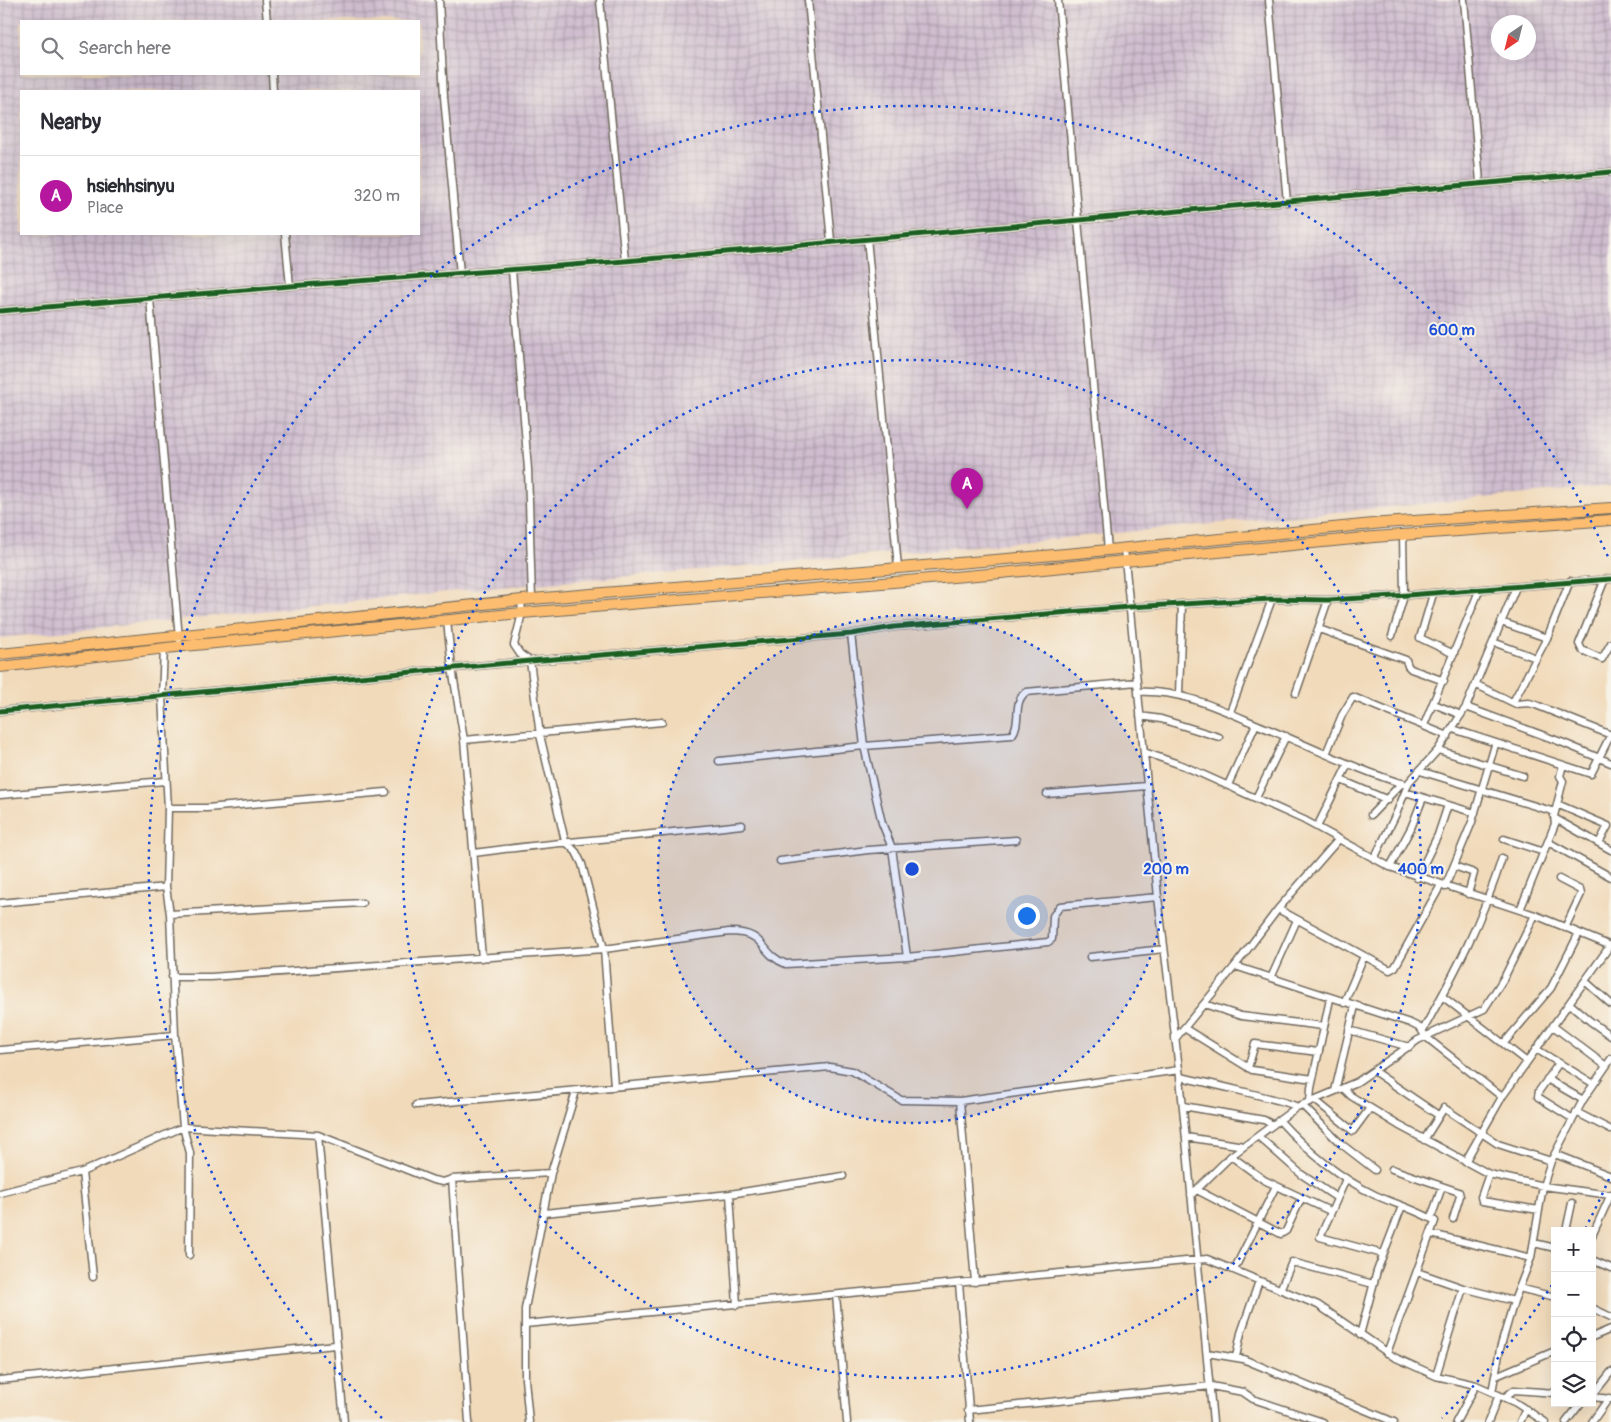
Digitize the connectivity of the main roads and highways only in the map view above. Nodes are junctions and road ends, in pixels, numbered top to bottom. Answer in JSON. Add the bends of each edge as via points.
{"nodes":[{"id":1,"x":1611,"y":508,"type":"edge"},
{"id":2,"x":1611,"y":520,"type":"edge"},
{"id":3,"x":0,"y":654,"type":"edge"},
{"id":4,"x":0,"y":666,"type":"edge"}],
"edges":[{"from":1,"to":3,"type":"main road","via":[[1383,523],[1124,549],[532,599]]},
{"from":2,"to":4,"type":"main road","via":[[1404,534],[522,613]]}]}
